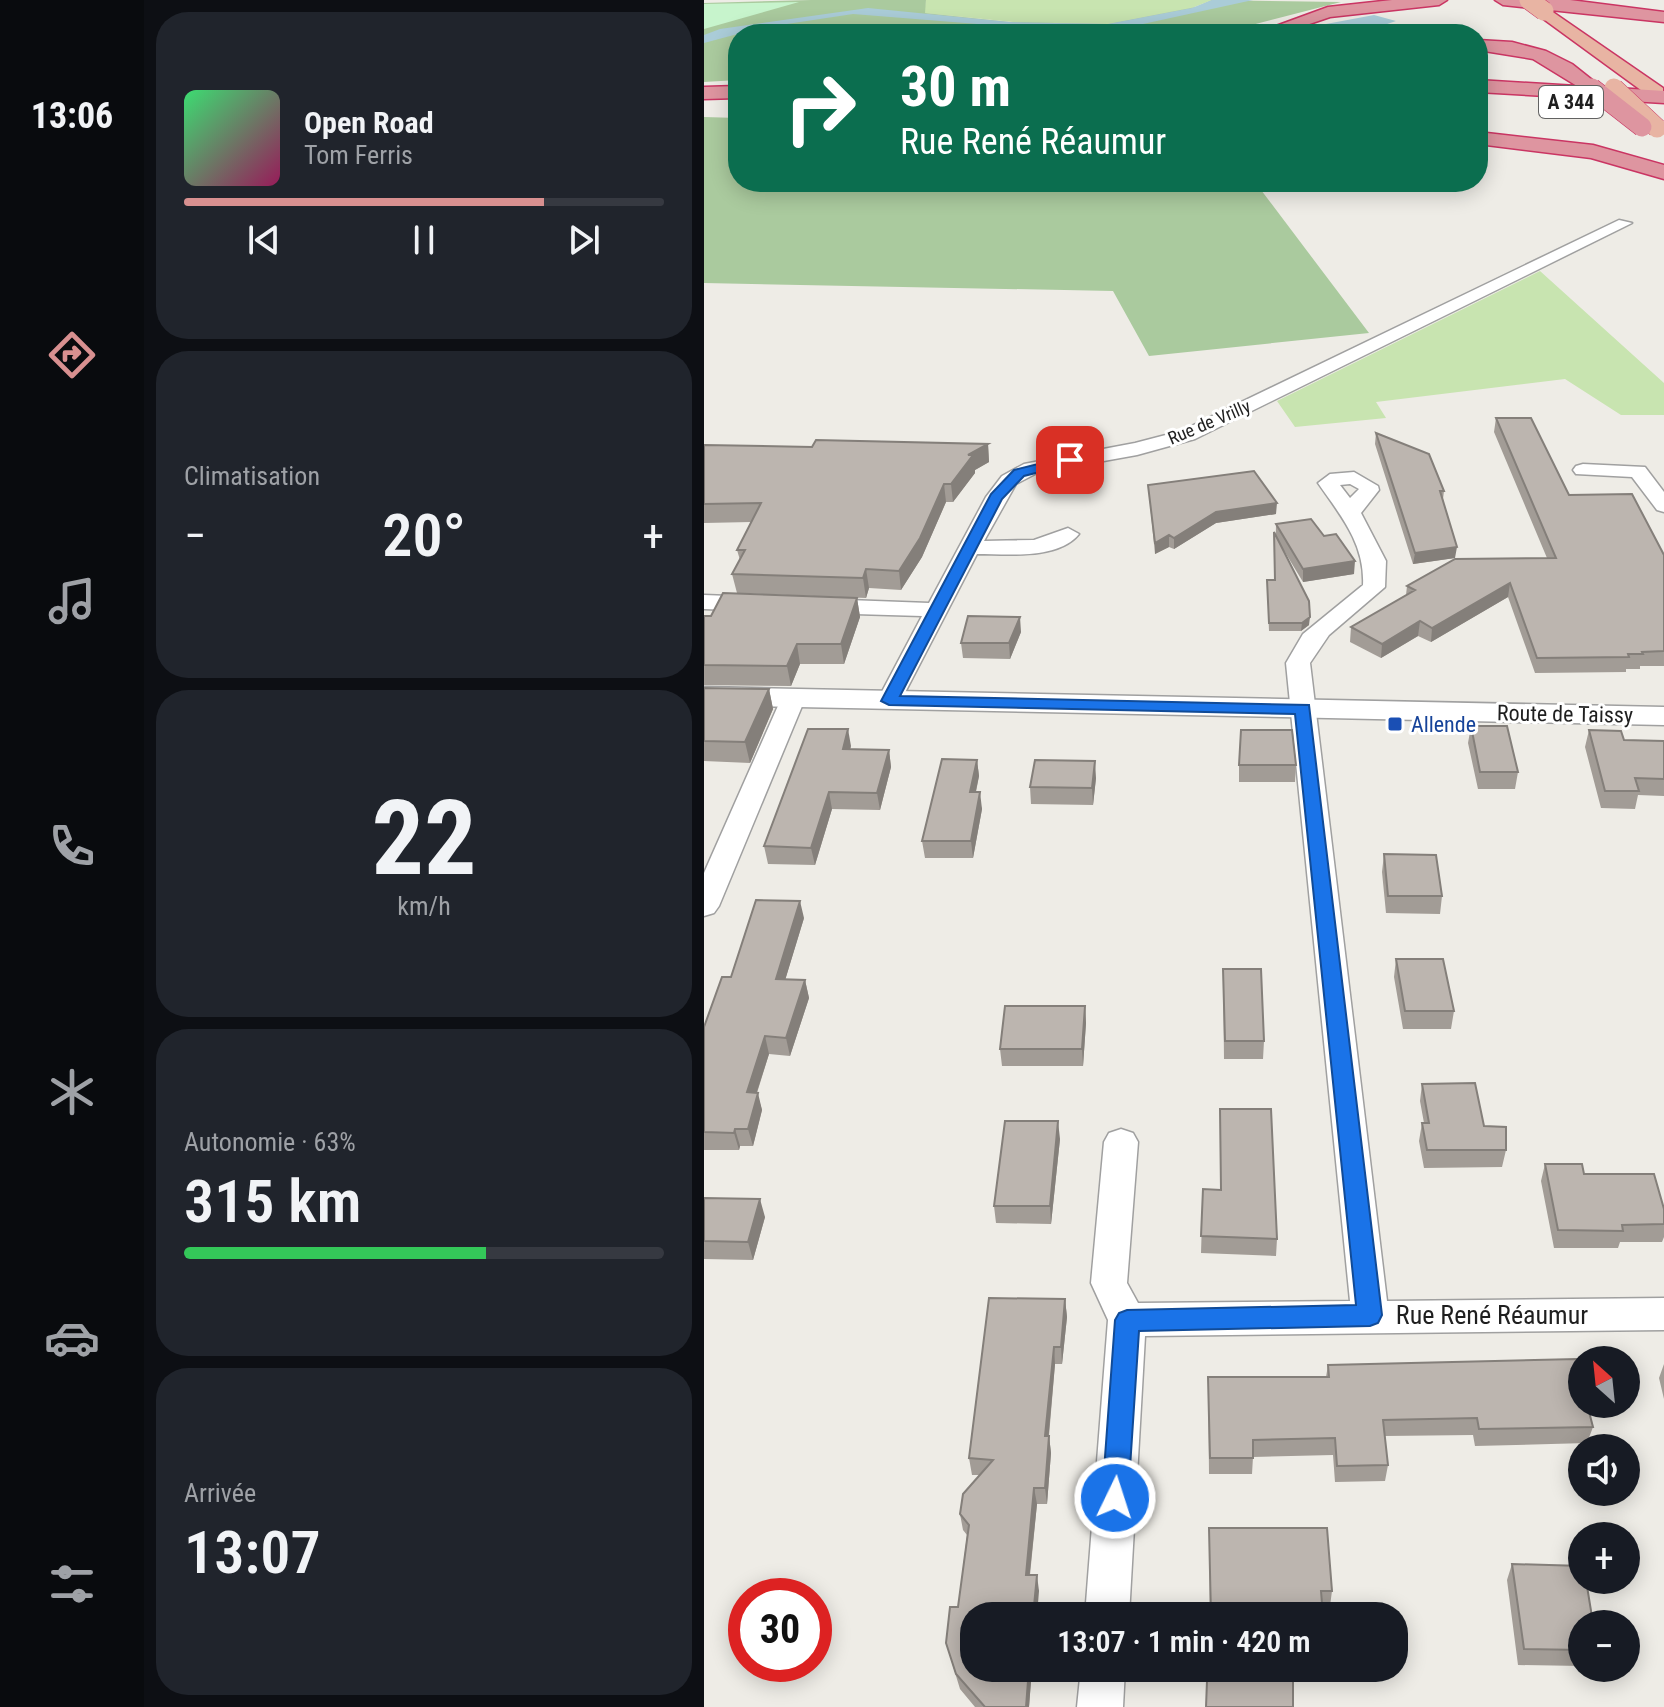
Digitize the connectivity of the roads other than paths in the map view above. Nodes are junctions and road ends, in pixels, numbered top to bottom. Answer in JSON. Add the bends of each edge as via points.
{"nodes":[{"id":1,"x":1439,"y":0,"type":"edge"},
{"id":2,"x":1521,"y":4,"type":"edge"},
{"id":3,"x":1664,"y":17,"type":"edge"},
{"id":4,"x":1293,"y":24,"type":"edge"},
{"id":5,"x":1488,"y":46,"type":"edge"},
{"id":6,"x":1488,"y":87,"type":"edge"},
{"id":7,"x":728,"y":92,"type":"edge"},
{"id":8,"x":704,"y":93,"type":"edge"},
{"id":9,"x":1488,"y":98,"type":"edge"},
{"id":10,"x":1662,"y":98,"type":"edge"},
{"id":11,"x":704,"y":105,"type":"edge"},
{"id":12,"x":728,"y":105,"type":"edge"},
{"id":13,"x":1488,"y":107,"type":"edge"},
{"id":14,"x":1601,"y":120,"type":"dead end"},
{"id":15,"x":1660,"y":127,"type":"edge"},
{"id":16,"x":1488,"y":139,"type":"edge"},
{"id":17,"x":1664,"y":172,"type":"edge"},
{"id":18,"x":1624,"y":223,"type":"dead end"},
{"id":19,"x":1583,"y":470,"type":"dead end"},
{"id":20,"x":1664,"y":506,"type":"edge"},
{"id":21,"x":1350,"y":512,"type":"dead end"},
{"id":22,"x":1068,"y":534,"type":"dead end"},
{"id":23,"x":969,"y":548,"type":"junction"},
{"id":24,"x":704,"y":602,"type":"edge"},
{"id":25,"x":937,"y":610,"type":"junction"},
{"id":26,"x":704,"y":696,"type":"edge"},
{"id":27,"x":793,"y":699,"type":"junction"},
{"id":28,"x":889,"y":701,"type":"junction"},
{"id":29,"x":1303,"y":709,"type":"junction"},
{"id":30,"x":1664,"y":716,"type":"edge"},
{"id":31,"x":704,"y":906,"type":"edge"},
{"id":32,"x":1121,"y":1142,"type":"dead end"},
{"id":33,"x":1664,"y":1314,"type":"edge"},
{"id":34,"x":1370,"y":1315,"type":"junction"},
{"id":35,"x":1127,"y":1320,"type":"junction"},
{"id":36,"x":1108,"y":1602,"type":"edge"},
{"id":37,"x":1102,"y":1682,"type":"edge"},
{"id":38,"x":1100,"y":1707,"type":"edge"}],
"edges":[{"from":1,"to":4,"type":"highway","via":[[1328,12]]},
{"from":2,"to":3,"type":"highway"},
{"from":2,"to":10,"type":"highway"},
{"from":2,"to":15,"type":"highway","bridge":true},
{"from":5,"to":15,"type":"highway","bridge":true,"via":[[1543,54]]},
{"from":6,"to":10,"type":"highway"},
{"from":7,"to":8,"type":"highway"},
{"from":9,"to":10,"type":"highway","number":"A 344"},
{"from":11,"to":12,"type":"highway"},
{"from":13,"to":15,"type":"highway","number":"A 344"},
{"from":14,"to":15,"type":"highway"},
{"from":16,"to":17,"type":"highway","via":[[1593,152]]},
{"from":18,"to":23,"type":"street","name":"Rue de Vrilly","via":[[1188,435],[1019,473],[996,497]]},
{"from":19,"to":20,"type":"street","via":[[1638,471]]},
{"from":21,"to":29,"type":"street","via":[[1375,561],[1374,587],[1304,645],[1298,663]]},
{"from":22,"to":23,"type":"street","via":[[1038,545]]},
{"from":23,"to":25,"type":"street","name":"Rue de Vrilly"},
{"from":24,"to":25,"type":"street"},
{"from":25,"to":28,"type":"street","name":"Rue de Vrilly"},
{"from":26,"to":27,"type":"street","name":"Route de Taissy"},
{"from":27,"to":28,"type":"street","name":"Route de Taissy"},
{"from":27,"to":31,"type":"street"},
{"from":28,"to":29,"type":"street","name":"Route de Taissy"},
{"from":29,"to":30,"type":"street","name":"Route de Taissy"},
{"from":29,"to":34,"type":"street"},
{"from":32,"to":35,"type":"street","via":[[1109,1283]]},
{"from":33,"to":34,"type":"street","name":"Rue René Réaumur"},
{"from":34,"to":35,"type":"street","name":"Rue René Réaumur"},
{"from":35,"to":36,"type":"street"},
{"from":37,"to":38,"type":"street"}]}
